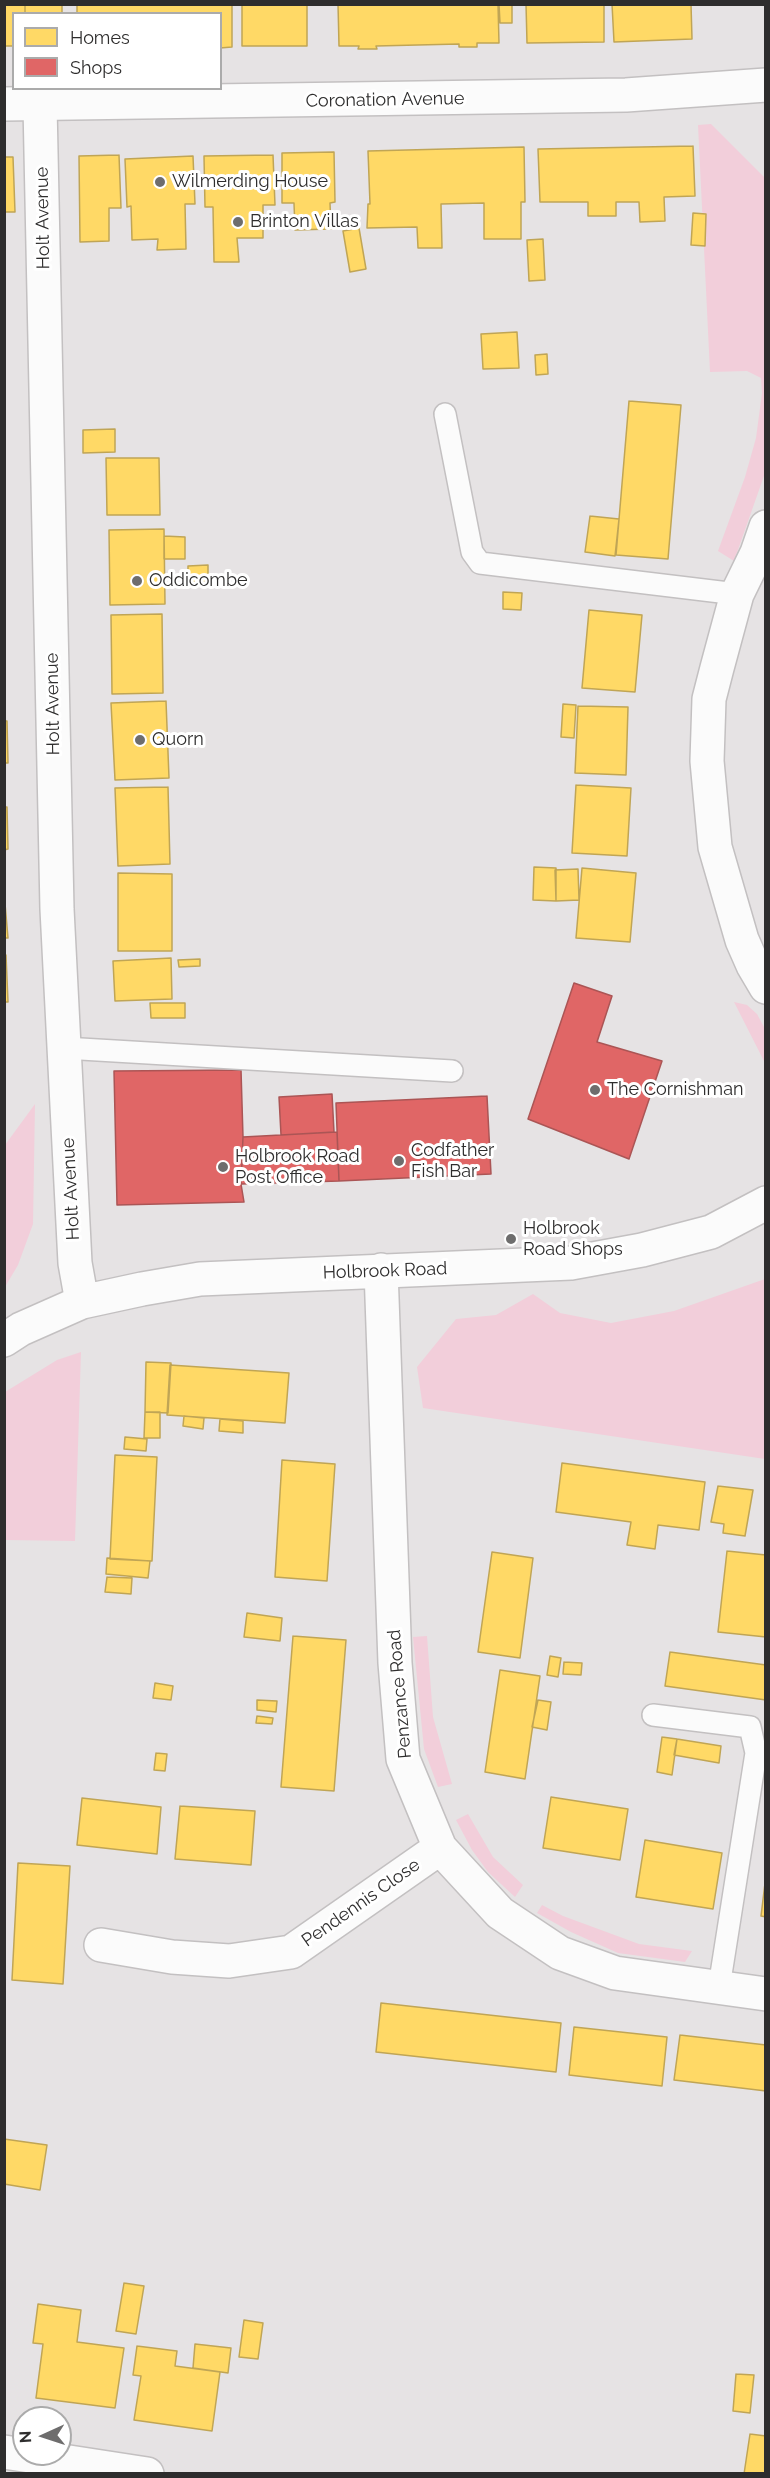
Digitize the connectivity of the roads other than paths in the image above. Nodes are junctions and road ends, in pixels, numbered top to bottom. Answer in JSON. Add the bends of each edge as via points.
{"nodes":[{"id":1,"x":765,"y":85,"type":"edge"},
{"id":2,"x":4,"y":105,"type":"edge"},
{"id":3,"x":40,"y":105,"type":"junction"},
{"id":4,"x":445,"y":414,"type":"dead end"},
{"id":5,"x":765,"y":527,"type":"edge"},
{"id":6,"x":736,"y":594,"type":"junction"},
{"id":7,"x":765,"y":987,"type":"edge"},
{"id":8,"x":64,"y":1048,"type":"junction"},
{"id":9,"x":452,"y":1071,"type":"dead end"},
{"id":10,"x":765,"y":1203,"type":"edge"},
{"id":11,"x":381,"y":1270,"type":"junction"},
{"id":12,"x":82,"y":1302,"type":"junction"},
{"id":13,"x":4,"y":1340,"type":"edge"},
{"id":14,"x":653,"y":1715,"type":"dead end"},
{"id":15,"x":440,"y":1848,"type":"junction"},
{"id":16,"x":101,"y":1945,"type":"dead end"},
{"id":17,"x":719,"y":1987,"type":"junction"},
{"id":18,"x":765,"y":1994,"type":"edge"},
{"id":19,"x":4,"y":2452,"type":"edge"},
{"id":20,"x":147,"y":2474,"type":"edge"}],
"edges":[{"from":1,"to":3,"type":"street","name":"Coronation Avenue","via":[[626,95]]},
{"from":2,"to":3,"type":"street","name":"Coronation Avenue"},
{"from":3,"to":8,"type":"street","name":"Holt Avenue","via":[[57,909]]},
{"from":4,"to":6,"type":"lane","via":[[472,552],[480,563]]},
{"from":5,"to":6,"type":"street"},
{"from":6,"to":7,"type":"street","via":[[709,699],[707,761],[715,847],[742,940]]},
{"from":8,"to":9,"type":"lane"},
{"from":8,"to":12,"type":"street","name":"Holt Avenue","via":[[75,1263]]},
{"from":10,"to":11,"type":"street","name":"Holbrook Road","via":[[711,1232],[571,1263]]},
{"from":11,"to":12,"type":"street","name":"Holbrook Road","via":[[200,1279]]},
{"from":11,"to":15,"type":"street","name":"Penzance Road","via":[[395,1663],[403,1759]]},
{"from":12,"to":13,"type":"street","name":"Holbrook Road"},
{"from":14,"to":17,"type":"lane","via":[[750,1727],[756,1753]]},
{"from":15,"to":16,"type":"street","name":"Pendennis Close","via":[[291,1952],[229,1961],[172,1957]]},
{"from":15,"to":17,"type":"street","name":"Penzance Road","via":[[500,1913],[560,1953],[615,1973]]},
{"from":17,"to":18,"type":"street","name":"Penzance Road"},
{"from":19,"to":20,"type":"street"}]}
